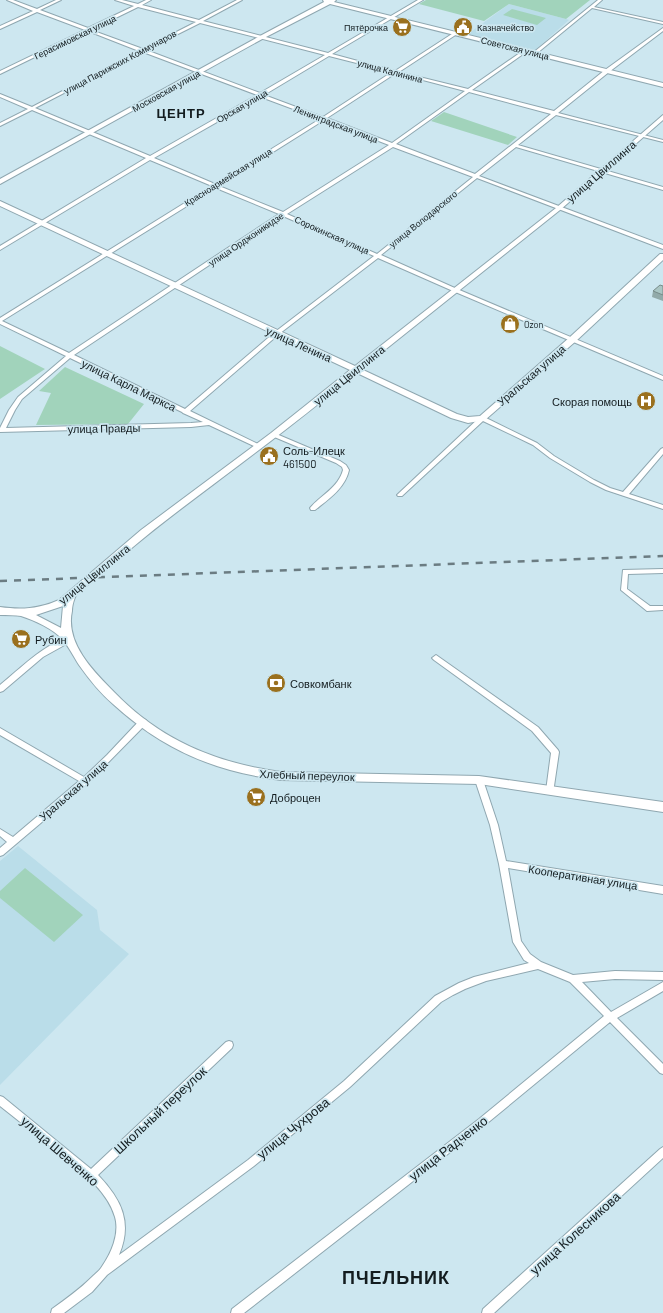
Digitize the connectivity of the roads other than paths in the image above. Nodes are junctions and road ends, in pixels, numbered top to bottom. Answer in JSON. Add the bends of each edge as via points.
{"nodes":[{"id":1,"x":9,"y":0,"type":"edge"},
{"id":2,"x":59,"y":0,"type":"edge"},
{"id":3,"x":117,"y":0,"type":"edge"},
{"id":4,"x":150,"y":0,"type":"edge"},
{"id":5,"x":240,"y":0,"type":"edge"},
{"id":6,"x":319,"y":0,"type":"edge"},
{"id":7,"x":421,"y":0,"type":"edge"},
{"id":8,"x":600,"y":0,"type":"edge"},
{"id":9,"x":330,"y":1,"type":"edge"},
{"id":10,"x":138,"y":5,"type":"junction"},
{"id":11,"x":591,"y":7,"type":"junction"},
{"id":12,"x":37,"y":10,"type":"junction"},
{"id":13,"x":390,"y":18,"type":"junction"},
{"id":14,"x":198,"y":21,"type":"junction"},
{"id":15,"x":663,"y":23,"type":"edge"},
{"id":16,"x":0,"y":28,"type":"edge"},
{"id":17,"x":663,"y":29,"type":"edge"},
{"id":18,"x":89,"y":30,"type":"junction"},
{"id":19,"x":456,"y":33,"type":"junction"},
{"id":20,"x":262,"y":37,"type":"junction"},
{"id":21,"x":142,"y":50,"type":"junction"},
{"id":22,"x":525,"y":50,"type":"junction"},
{"id":23,"x":535,"y":53,"type":"junction"},
{"id":24,"x":328,"y":55,"type":"junction"},
{"id":25,"x":607,"y":71,"type":"junction"},
{"id":26,"x":396,"y":72,"type":"junction"},
{"id":27,"x":0,"y":73,"type":"edge"},
{"id":28,"x":199,"y":73,"type":"junction"},
{"id":29,"x":663,"y":85,"type":"edge"},
{"id":30,"x":469,"y":92,"type":"junction"},
{"id":31,"x":0,"y":96,"type":"edge"},
{"id":32,"x":260,"y":96,"type":"junction"},
{"id":33,"x":31,"y":108,"type":"junction"},
{"id":34,"x":554,"y":113,"type":"junction"},
{"id":35,"x":663,"y":117,"type":"edge"},
{"id":36,"x":323,"y":119,"type":"junction"},
{"id":37,"x":0,"y":125,"type":"edge"},
{"id":38,"x":90,"y":133,"type":"junction"},
{"id":39,"x":642,"y":136,"type":"junction"},
{"id":40,"x":663,"y":141,"type":"edge"},
{"id":41,"x":515,"y":145,"type":"junction"},
{"id":42,"x":392,"y":146,"type":"junction"},
{"id":43,"x":150,"y":158,"type":"junction"},
{"id":44,"x":601,"y":171,"type":"junction"},
{"id":45,"x":475,"y":177,"type":"junction"},
{"id":46,"x":0,"y":182,"type":"edge"},
{"id":47,"x":214,"y":186,"type":"junction"},
{"id":48,"x":663,"y":190,"type":"edge"},
{"id":49,"x":0,"y":203,"type":"edge"},
{"id":50,"x":558,"y":209,"type":"junction"},
{"id":51,"x":283,"y":214,"type":"junction"},
{"id":52,"x":42,"y":223,"type":"junction"},
{"id":53,"x":0,"y":248,"type":"edge"},
{"id":54,"x":663,"y":248,"type":"edge"},
{"id":55,"x":105,"y":254,"type":"junction"},
{"id":56,"x":378,"y":255,"type":"junction"},
{"id":57,"x":663,"y":256,"type":"edge"},
{"id":58,"x":174,"y":286,"type":"junction"},
{"id":59,"x":455,"y":290,"type":"junction"},
{"id":60,"x":0,"y":321,"type":"edge"},
{"id":61,"x":277,"y":334,"type":"junction"},
{"id":62,"x":572,"y":339,"type":"junction"},
{"id":63,"x":69,"y":356,"type":"junction"},
{"id":64,"x":356,"y":370,"type":"junction"},
{"id":65,"x":663,"y":378,"type":"edge"},
{"id":66,"x":185,"y":412,"type":"junction"},
{"id":67,"x":482,"y":418,"type":"junction"},
{"id":68,"x":208,"y":423,"type":"junction"},
{"id":69,"x":1,"y":430,"type":"edge"},
{"id":70,"x":274,"y":435,"type":"junction"},
{"id":71,"x":258,"y":446,"type":"junction"},
{"id":72,"x":663,"y":450,"type":"edge"},
{"id":73,"x":400,"y":495,"type":"dead end"},
{"id":74,"x":624,"y":495,"type":"junction"},
{"id":75,"x":663,"y":506,"type":"edge"},
{"id":76,"x":313,"y":508,"type":"dead end"},
{"id":77,"x":663,"y":571,"type":"edge"},
{"id":78,"x":72,"y":594,"type":"junction"},
{"id":79,"x":663,"y":608,"type":"edge"},
{"id":80,"x":0,"y":611,"type":"edge"},
{"id":81,"x":24,"y":614,"type":"junction"},
{"id":82,"x":68,"y":640,"type":"junction"},
{"id":83,"x":436,"y":658,"type":"dead end"},
{"id":84,"x":0,"y":690,"type":"edge"},
{"id":85,"x":142,"y":722,"type":"junction"},
{"id":86,"x":0,"y":730,"type":"edge"},
{"id":87,"x":479,"y":780,"type":"junction"},
{"id":88,"x":85,"y":781,"type":"junction"},
{"id":89,"x":550,"y":790,"type":"junction"},
{"id":90,"x":663,"y":807,"type":"edge"},
{"id":91,"x":0,"y":832,"type":"edge"},
{"id":92,"x":13,"y":842,"type":"junction"},
{"id":93,"x":0,"y":853,"type":"edge"},
{"id":94,"x":503,"y":864,"type":"junction"},
{"id":95,"x":663,"y":890,"type":"edge"},
{"id":96,"x":538,"y":965,"type":"junction"},
{"id":97,"x":663,"y":976,"type":"edge"},
{"id":98,"x":573,"y":979,"type":"junction"},
{"id":99,"x":663,"y":986,"type":"edge"},
{"id":100,"x":610,"y":1017,"type":"junction"},
{"id":101,"x":229,"y":1045,"type":"dead end"},
{"id":102,"x":663,"y":1070,"type":"edge"},
{"id":103,"x":0,"y":1100,"type":"edge"},
{"id":104,"x":663,"y":1152,"type":"edge"},
{"id":105,"x":91,"y":1175,"type":"junction"},
{"id":106,"x":104,"y":1272,"type":"junction"},
{"id":107,"x":56,"y":1313,"type":"edge"},
{"id":108,"x":236,"y":1313,"type":"edge"},
{"id":109,"x":487,"y":1313,"type":"edge"}],
"edges":[{"from":1,"to":12,"type":"street","name":"Ленинградская улица"},
{"from":2,"to":12,"type":"street"},
{"from":3,"to":10,"type":"street","name":"улица Калинина"},
{"from":4,"to":10,"type":"street","name":"Герасимовская улица"},
{"from":5,"to":14,"type":"street","name":"улица Парижских Коммунаров"},
{"from":6,"to":9,"type":"street","name":"Советская улица"},
{"from":7,"to":13,"type":"street","name":"Орская улица"},
{"from":8,"to":11,"type":"street"},
{"from":9,"to":13,"type":"street","name":"Советская улица"},
{"from":9,"to":20,"type":"street","name":"Московская улица"},
{"from":10,"to":14,"type":"street","name":"улица Калинина"},
{"from":10,"to":18,"type":"street","name":"Герасимовская улица"},
{"from":11,"to":15,"type":"street"},
{"from":11,"to":23,"type":"street"},
{"from":12,"to":16,"type":"street"},
{"from":12,"to":18,"type":"street","name":"Ленинградская улица"},
{"from":13,"to":19,"type":"street","name":"Советская улица"},
{"from":13,"to":24,"type":"street","name":"Орская улица"},
{"from":14,"to":20,"type":"street","name":"улица Калинина"},
{"from":14,"to":21,"type":"street","name":"улица Парижских Коммунаров"},
{"from":17,"to":25,"type":"street","name":"улица Володарского"},
{"from":18,"to":21,"type":"street","name":"Ленинградская улица"},
{"from":18,"to":27,"type":"street","name":"Герасимовская улица"},
{"from":19,"to":22,"type":"street","name":"Советская улица"},
{"from":19,"to":26,"type":"street","name":"Красноармейская улица"},
{"from":20,"to":24,"type":"street","name":"улица Калинина"},
{"from":20,"to":28,"type":"street","name":"Московская улица"},
{"from":21,"to":28,"type":"street","name":"Ленинградская улица"},
{"from":21,"to":33,"type":"street","name":"улица Парижских Коммунаров"},
{"from":22,"to":23,"type":"street","name":"Советская улица"},
{"from":22,"to":30,"type":"street","name":"улица Орджоникидзе"},
{"from":23,"to":25,"type":"street","name":"Советская улица"},
{"from":24,"to":26,"type":"street","name":"улица Калинина"},
{"from":24,"to":32,"type":"street","name":"Орская улица"},
{"from":25,"to":29,"type":"street","name":"Советская улица"},
{"from":25,"to":34,"type":"street","name":"улица Володарского"},
{"from":26,"to":30,"type":"street","name":"улица Калинина"},
{"from":26,"to":36,"type":"street","name":"Красноармейская улица"},
{"from":28,"to":32,"type":"street","name":"Ленинградская улица"},
{"from":28,"to":38,"type":"street","name":"Московская улица"},
{"from":30,"to":34,"type":"street","name":"улица Калинина"},
{"from":30,"to":42,"type":"street","name":"улица Орджоникидзе"},
{"from":31,"to":33,"type":"street","name":"Сорокинская улица"},
{"from":32,"to":36,"type":"street","name":"Ленинградская улица"},
{"from":32,"to":43,"type":"street","name":"Орская улица"},
{"from":33,"to":37,"type":"street","name":"улица Парижских Коммунаров"},
{"from":33,"to":38,"type":"street","name":"Сорокинская улица"},
{"from":34,"to":39,"type":"street","name":"улица Калинина"},
{"from":34,"to":41,"type":"street","name":"улица Володарского"},
{"from":35,"to":39,"type":"street","name":"улица Цвиллинга"},
{"from":36,"to":42,"type":"street","name":"Ленинградская улица"},
{"from":36,"to":47,"type":"street","name":"Красноармейская улица"},
{"from":38,"to":43,"type":"street","name":"Сорокинская улица"},
{"from":38,"to":46,"type":"street","name":"Московская улица"},
{"from":39,"to":40,"type":"street","name":"улица Калинина"},
{"from":39,"to":44,"type":"street","name":"улица Цвиллинга"},
{"from":41,"to":44,"type":"street"},
{"from":41,"to":45,"type":"street","name":"улица Володарского"},
{"from":42,"to":45,"type":"street","name":"Ленинградская улица"},
{"from":42,"to":51,"type":"street","name":"улица Орджоникидзе"},
{"from":43,"to":47,"type":"street","name":"Сорокинская улица"},
{"from":43,"to":52,"type":"street","name":"Орская улица"},
{"from":44,"to":48,"type":"street"},
{"from":44,"to":50,"type":"street","name":"улица Цвиллинга"},
{"from":45,"to":50,"type":"street","name":"Ленинградская улица"},
{"from":45,"to":56,"type":"street","name":"улица Володарского"},
{"from":47,"to":51,"type":"street","name":"Сорокинская улица"},
{"from":47,"to":55,"type":"street","name":"Красноармейская улица"},
{"from":49,"to":52,"type":"street","name":"улица Ленина"},
{"from":50,"to":54,"type":"street","name":"Ленинградская улица"},
{"from":50,"to":59,"type":"street","name":"улица Цвиллинга"},
{"from":51,"to":56,"type":"street","name":"Сорокинская улица"},
{"from":51,"to":58,"type":"street","name":"улица Орджоникидзе"},
{"from":52,"to":53,"type":"street","name":"Орская улица"},
{"from":52,"to":55,"type":"street","name":"улица Ленина"},
{"from":55,"to":58,"type":"street","name":"улица Ленина"},
{"from":55,"to":60,"type":"street","name":"Красноармейская улица"},
{"from":56,"to":59,"type":"street","name":"Сорокинская улица"},
{"from":56,"to":61,"type":"street","name":"улица Володарского"},
{"from":57,"to":62,"type":"street","name":"Уральская улица"},
{"from":58,"to":61,"type":"street","name":"улица Ленина"},
{"from":58,"to":63,"type":"street","name":"улица Орджоникидзе"},
{"from":59,"to":62,"type":"street","name":"Сорокинская улица"},
{"from":59,"to":64,"type":"street","name":"улица Цвиллинга"},
{"from":60,"to":63,"type":"street","name":"улица Карла Маркса"},
{"from":61,"to":64,"type":"street","name":"улица Ленина"},
{"from":61,"to":66,"type":"street","name":"улица Володарского"},
{"from":62,"to":65,"type":"street","name":"Сорокинская улица"},
{"from":62,"to":67,"type":"street","name":"Уральская улица"},
{"from":63,"to":66,"type":"street","name":"улица Карла Маркса"},
{"from":63,"to":69,"type":"street","name":"улица Орджоникидзе","via":[[20,398]]},
{"from":64,"to":67,"type":"street","name":"улица Ленина","via":[[454,416],[468,420]]},
{"from":64,"to":70,"type":"street","name":"улица Цвиллинга"},
{"from":66,"to":68,"type":"street","name":"улица Карла Маркса"},
{"from":67,"to":73,"type":"street","name":"Уральская улица"},
{"from":67,"to":74,"type":"street","name":"улица Ленина","via":[[535,444],[587,479]]},
{"from":68,"to":69,"type":"street","name":"улица Правды"},
{"from":68,"to":71,"type":"street","name":"улица Карла Маркса"},
{"from":70,"to":71,"type":"street","name":"улица Цвиллинга"},
{"from":70,"to":76,"type":"street","via":[[344,466],[346,470],[337,487]]},
{"from":71,"to":78,"type":"street","name":"улица Цвиллинга","via":[[150,528]]},
{"from":72,"to":74,"type":"street"},
{"from":74,"to":75,"type":"street","name":"улица Ленина"},
{"from":77,"to":79,"type":"street","via":[[625,572],[624,590],[648,609]]},
{"from":78,"to":81,"type":"street","name":"улица Цвиллинга","via":[[51,608]]},
{"from":78,"to":82,"type":"street","via":[[65,623]]},
{"from":80,"to":81,"type":"street"},
{"from":81,"to":82,"type":"street","name":"Хлебный переулок","via":[[45,623]]},
{"from":82,"to":84,"type":"street","via":[[35,659]]},
{"from":82,"to":85,"type":"street","name":"Хлебный переулок","via":[[96,680]]},
{"from":83,"to":89,"type":"street","via":[[536,729],[555,752]]},
{"from":85,"to":87,"type":"street","name":"Хлебный переулок","via":[[204,758],[235,769],[260,774]]},
{"from":85,"to":88,"type":"street","name":"Уральская улица","via":[[124,744]]},
{"from":86,"to":88,"type":"street"},
{"from":87,"to":89,"type":"street","name":"Хлебный переулок"},
{"from":87,"to":94,"type":"street","via":[[494,825]]},
{"from":88,"to":92,"type":"street","name":"Уральская улица"},
{"from":89,"to":90,"type":"street","name":"Хлебный переулок"},
{"from":91,"to":92,"type":"street"},
{"from":92,"to":93,"type":"street","name":"Уральская улица"},
{"from":94,"to":95,"type":"street","name":"Кооперативная улица"},
{"from":94,"to":96,"type":"street","via":[[517,942],[527,958]]},
{"from":96,"to":98,"type":"street"},
{"from":96,"to":106,"type":"street","name":"улица Чухрова","via":[[472,981],[452,989],[347,1084],[251,1163]]},
{"from":97,"to":98,"type":"street","via":[[615,975]]},
{"from":98,"to":100,"type":"street"},
{"from":99,"to":100,"type":"street","name":"улица Радченко"},
{"from":100,"to":102,"type":"street"},
{"from":100,"to":108,"type":"street","name":"улица Радченко","via":[[482,1122]]},
{"from":101,"to":105,"type":"street","name":"Школьный переулок"},
{"from":103,"to":105,"type":"street","name":"улица Шевченко"},
{"from":104,"to":109,"type":"street","name":"улица Колесникова"},
{"from":105,"to":106,"type":"street","name":"улица Шевченко","via":[[113,1199],[120,1217],[121,1237],[116,1252]]},
{"from":106,"to":107,"type":"street","name":"улица Чухрова"}]}
